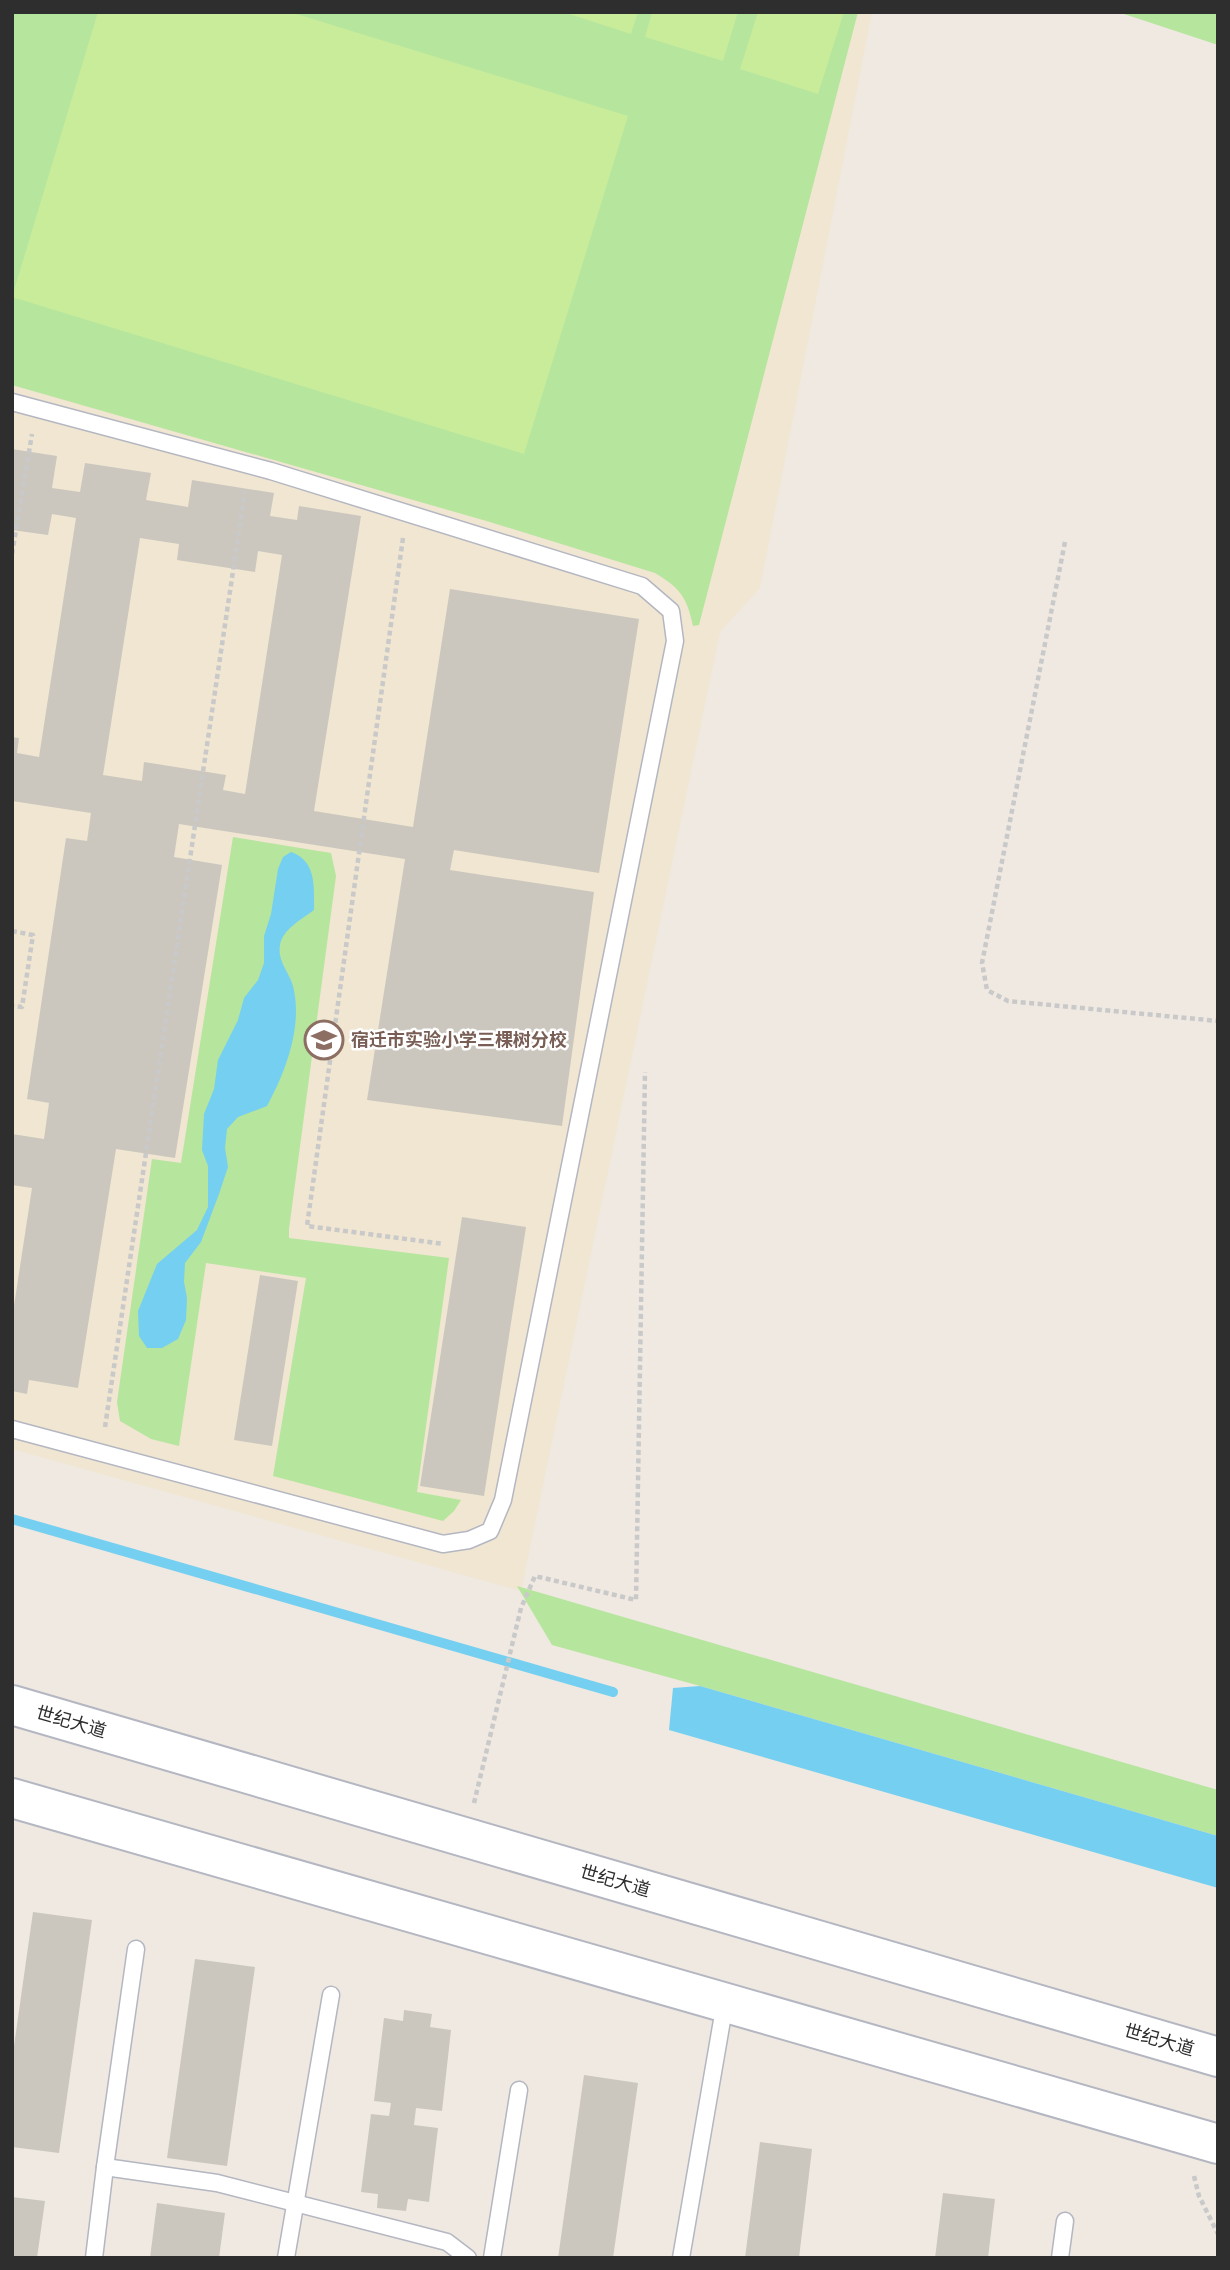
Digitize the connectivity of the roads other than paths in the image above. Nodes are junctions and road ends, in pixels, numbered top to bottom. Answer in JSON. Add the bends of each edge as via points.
{"nodes":[{"id":1,"x":12,"y":402,"type":"edge"},
{"id":2,"x":12,"y":1429,"type":"edge"},
{"id":3,"x":12,"y":1705,"type":"edge"},
{"id":4,"x":12,"y":1798,"type":"edge"},
{"id":5,"x":136,"y":1950,"type":"dead end"},
{"id":6,"x":331,"y":1995,"type":"dead end"},
{"id":7,"x":725,"y":2003,"type":"junction"},
{"id":8,"x":1218,"y":2057,"type":"edge"},
{"id":9,"x":519,"y":2090,"type":"dead end"},
{"id":10,"x":1200,"y":2139,"type":"edge"},
{"id":11,"x":105,"y":2167,"type":"junction"},
{"id":12,"x":295,"y":2203,"type":"junction"},
{"id":13,"x":1065,"y":2221,"type":"dead end"},
{"id":14,"x":94,"y":2258,"type":"edge"},
{"id":15,"x":286,"y":2258,"type":"edge"},
{"id":16,"x":468,"y":2258,"type":"edge"},
{"id":17,"x":492,"y":2258,"type":"edge"},
{"id":18,"x":681,"y":2258,"type":"edge"},
{"id":19,"x":1060,"y":2258,"type":"edge"}],
"edges":[{"from":1,"to":2,"type":"lane","via":[[249,465],[642,586],[671,611],[675,641],[503,1500],[490,1531],[443,1544]]},
{"from":3,"to":8,"type":"street","name":"世纪大道"},
{"from":4,"to":7,"type":"street"},
{"from":5,"to":11,"type":"lane"},
{"from":6,"to":12,"type":"lane"},
{"from":7,"to":10,"type":"street"},
{"from":7,"to":18,"type":"lane"},
{"from":9,"to":17,"type":"lane"},
{"from":11,"to":12,"type":"lane","via":[[217,2183]]},
{"from":11,"to":14,"type":"lane"},
{"from":12,"to":15,"type":"lane"},
{"from":12,"to":16,"type":"lane","via":[[447,2242]]},
{"from":13,"to":19,"type":"lane"}]}
